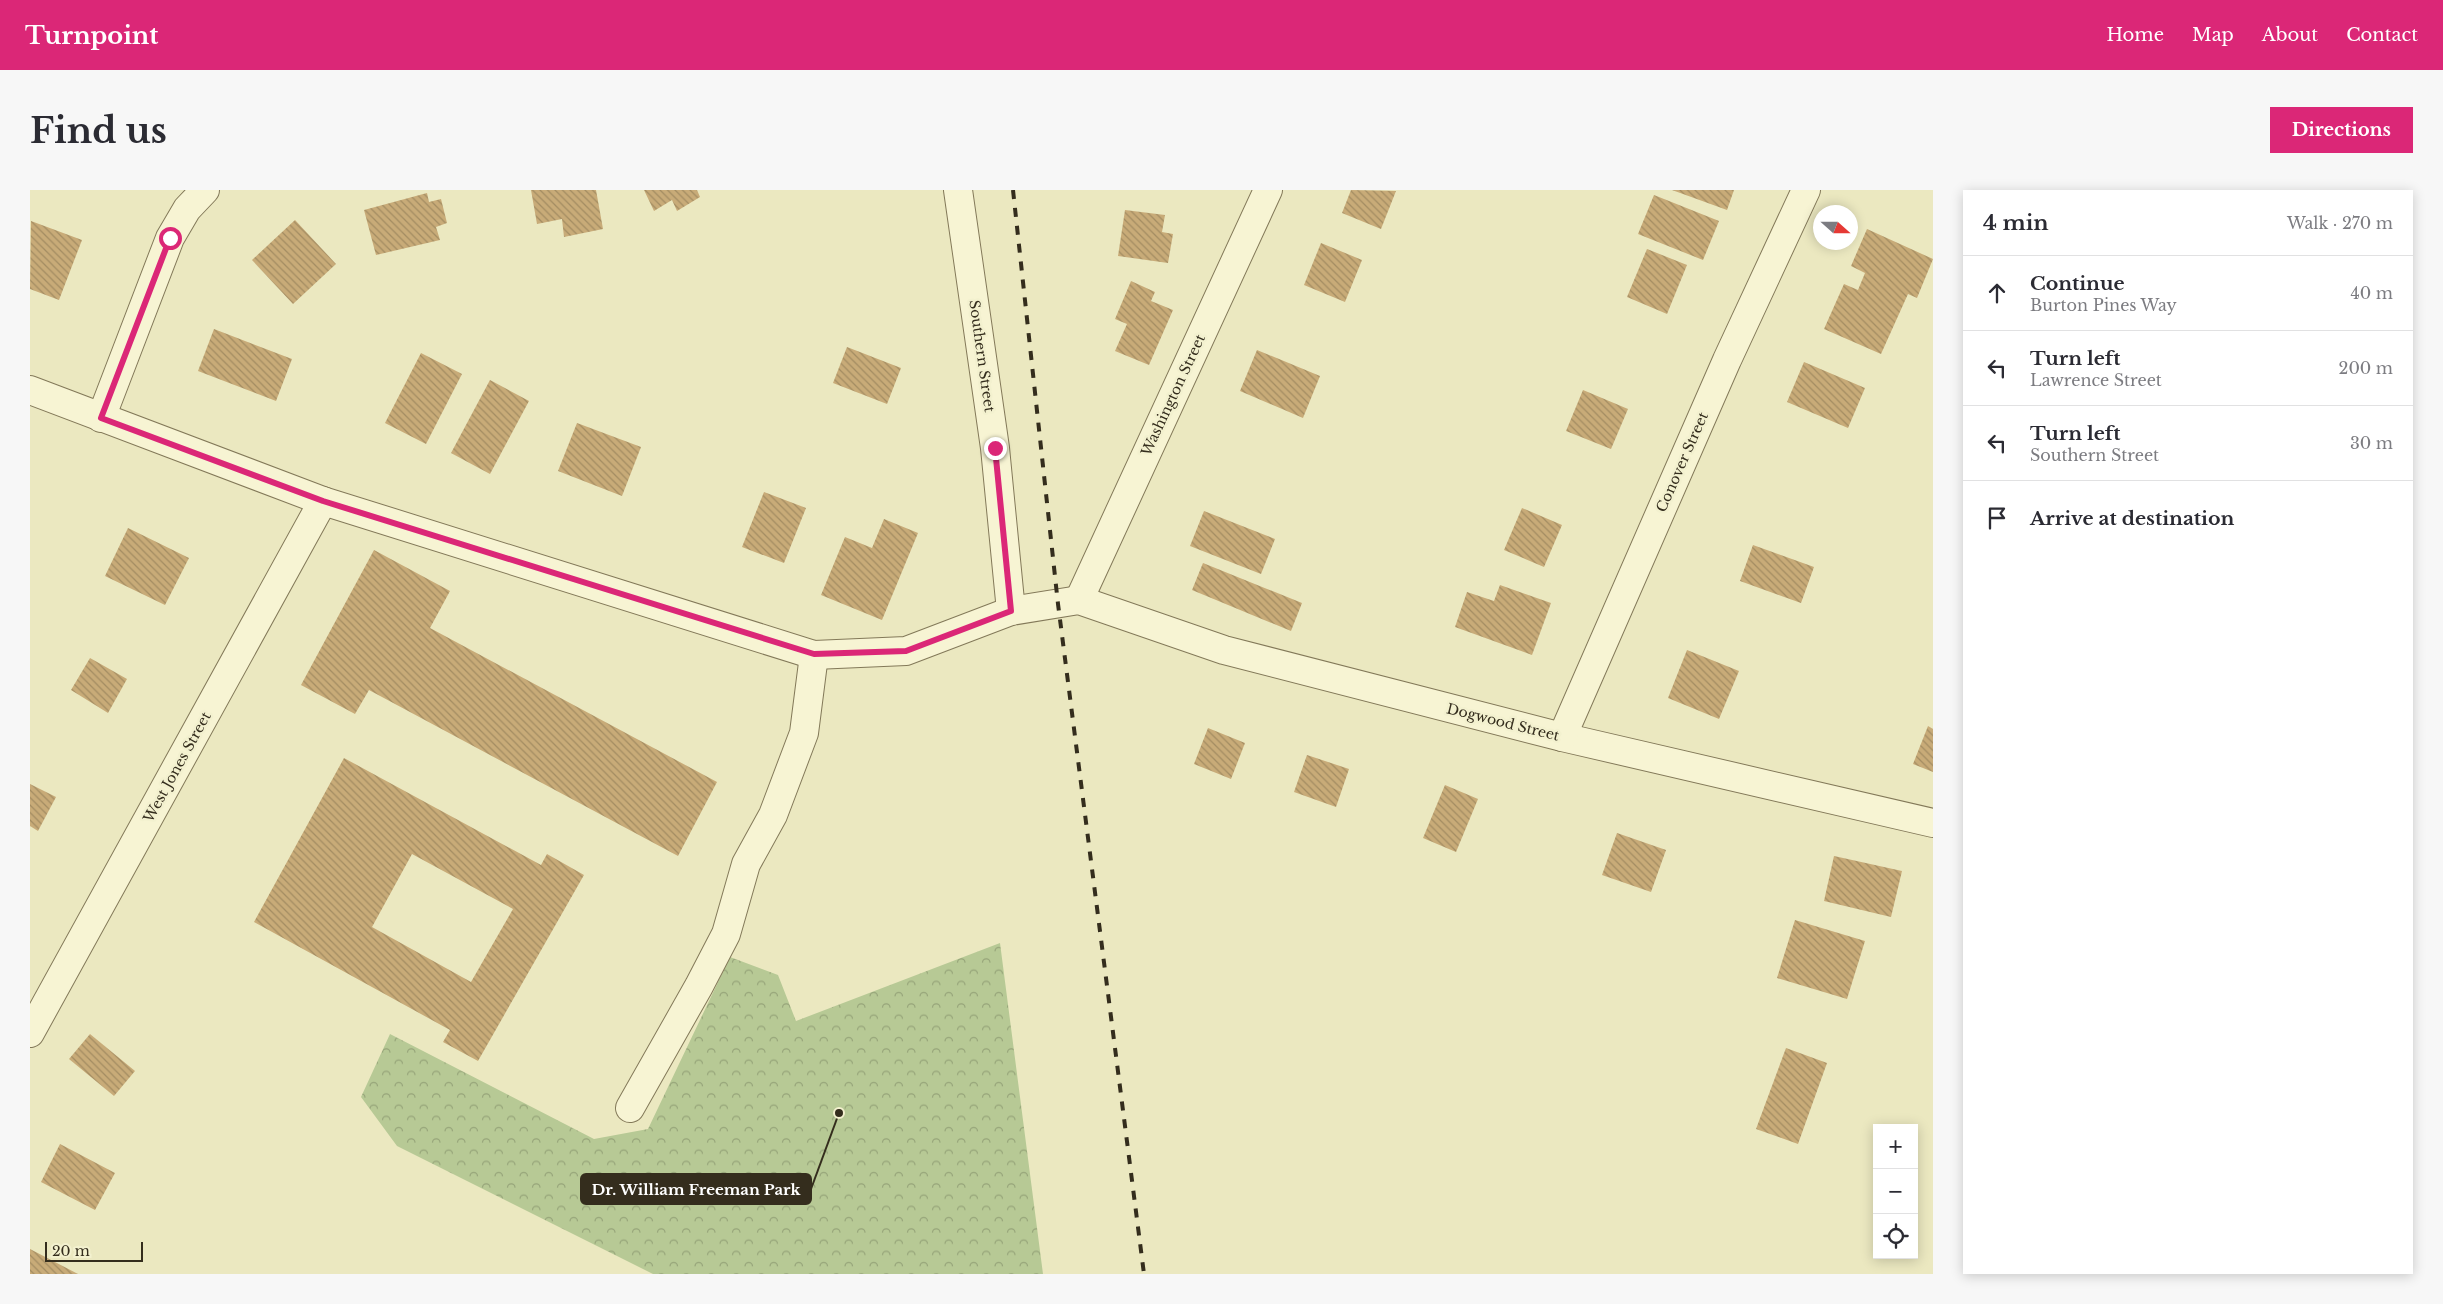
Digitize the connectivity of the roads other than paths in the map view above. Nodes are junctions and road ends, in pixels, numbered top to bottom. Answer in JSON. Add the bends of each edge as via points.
{"nodes":[{"id":1,"x":205,"y":190,"type":"edge"},
{"id":2,"x":958,"y":190,"type":"edge"},
{"id":3,"x":1268,"y":190,"type":"edge"},
{"id":4,"x":1806,"y":190,"type":"edge"},
{"id":5,"x":30,"y":390,"type":"edge"},
{"id":6,"x":101,"y":418,"type":"junction"},
{"id":7,"x":323,"y":501,"type":"junction"},
{"id":8,"x":1079,"y":600,"type":"junction"},
{"id":9,"x":1011,"y":611,"type":"junction"},
{"id":10,"x":814,"y":654,"type":"junction"},
{"id":11,"x":1562,"y":737,"type":"junction"},
{"id":12,"x":1933,"y":823,"type":"edge"},
{"id":13,"x":30,"y":1033,"type":"edge"},
{"id":14,"x":630,"y":1108,"type":"dead end"}],
"edges":[{"from":1,"to":6,"type":"street","via":[[187,209],[170,238]]},
{"from":2,"to":9,"type":"street","name":"Southern Street","via":[[995,448]]},
{"from":3,"to":8,"type":"street","name":"Washington Street"},
{"from":4,"to":11,"type":"street","name":"Conover Street","via":[[1726,360]]},
{"from":5,"to":6,"type":"street"},
{"from":6,"to":7,"type":"street"},
{"from":7,"to":10,"type":"street"},
{"from":7,"to":13,"type":"street","name":"West Jones Street"},
{"from":8,"to":9,"type":"street"},
{"from":8,"to":11,"type":"street","name":"Dogwood Street","via":[[1224,650]]},
{"from":9,"to":10,"type":"street","via":[[906,651]]},
{"from":10,"to":14,"type":"street","via":[[804,733],[773,815],[746,864],[726,934]]},
{"from":11,"to":12,"type":"street","name":"Dogwood Street"}]}
